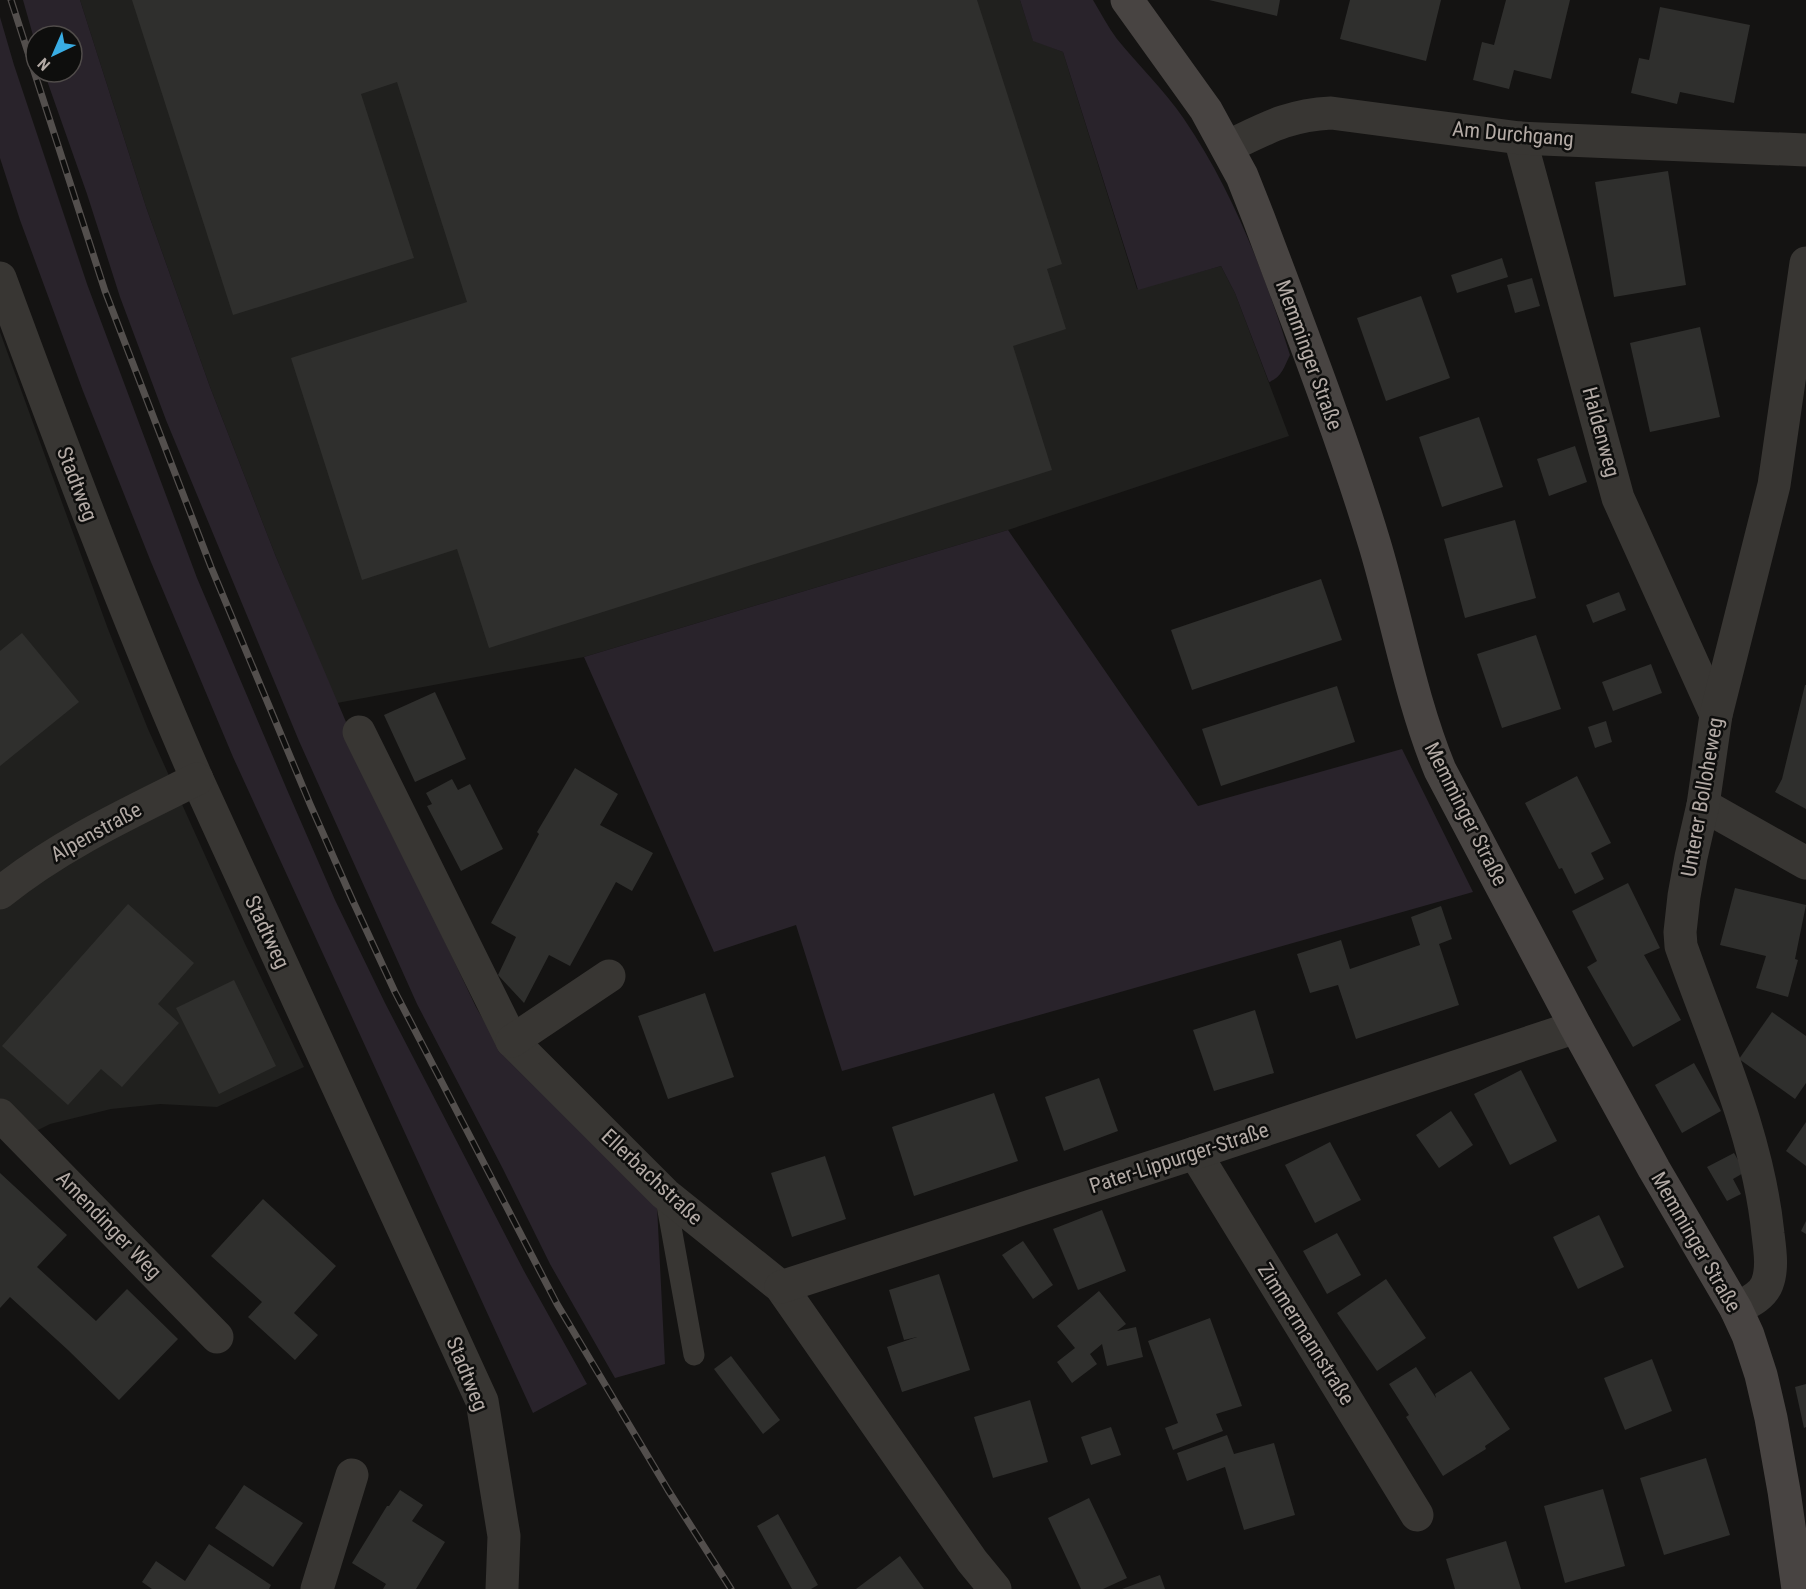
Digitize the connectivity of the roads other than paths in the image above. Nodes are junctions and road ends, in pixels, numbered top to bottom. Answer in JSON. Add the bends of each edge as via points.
{"nodes":[{"id":1,"x":1127,"y":0,"type":"edge"},
{"id":2,"x":1520,"y":138,"type":"junction"},
{"id":3,"x":1227,"y":147,"type":"junction"},
{"id":4,"x":1806,"y":150,"type":"edge"},
{"id":5,"x":1806,"y":263,"type":"edge"},
{"id":6,"x":0,"y":278,"type":"edge"},
{"id":7,"x":1716,"y":715,"type":"junction"},
{"id":8,"x":359,"y":732,"type":"dead end"},
{"id":9,"x":197,"y":779,"type":"junction"},
{"id":10,"x":1703,"y":805,"type":"junction"},
{"id":11,"x":1806,"y":863,"type":"edge"},
{"id":12,"x":0,"y":893,"type":"edge"},
{"id":13,"x":609,"y":976,"type":"dead end"},
{"id":14,"x":1576,"y":1027,"type":"junction"},
{"id":15,"x":512,"y":1041,"type":"junction"},
{"id":16,"x":0,"y":1115,"type":"edge"},
{"id":17,"x":1195,"y":1153,"type":"junction"},
{"id":18,"x":665,"y":1194,"type":"junction"},
{"id":19,"x":781,"y":1287,"type":"junction"},
{"id":20,"x":1736,"y":1309,"type":"junction"},
{"id":21,"x":217,"y":1337,"type":"dead end"},
{"id":22,"x":694,"y":1355,"type":"dead end"},
{"id":23,"x":352,"y":1475,"type":"dead end"},
{"id":24,"x":1417,"y":1515,"type":"dead end"},
{"id":25,"x":317,"y":1589,"type":"edge"},
{"id":26,"x":502,"y":1589,"type":"edge"},
{"id":27,"x":995,"y":1589,"type":"edge"},
{"id":28,"x":1798,"y":1589,"type":"edge"}],
"edges":[{"from":1,"to":3,"type":"street","name":"Memminger Straße","via":[[1200,100]]},
{"from":2,"to":3,"type":"street","name":"Am Durchgang","via":[[1331,113],[1305,114],[1281,121]]},
{"from":2,"to":4,"type":"street","name":"Am Durchgang"},
{"from":2,"to":7,"type":"street","name":"Haldenweg","via":[[1618,498]]},
{"from":3,"to":14,"type":"street","name":"Memminger Straße","via":[[1259,219],[1365,512],[1429,743]]},
{"from":5,"to":7,"type":"street","name":"Unterer Bolloheweg","via":[[1774,485]]},
{"from":6,"to":9,"type":"street","name":"Stadtweg","via":[[74,479]]},
{"from":7,"to":10,"type":"street","name":"Unterer Bolloheweg"},
{"from":8,"to":15,"type":"street","name":"Ellerbachstraße"},
{"from":9,"to":12,"type":"street","name":"Alpenstraße","via":[[92,832]]},
{"from":9,"to":26,"type":"street","name":"Stadtweg","via":[[482,1401],[504,1536]]},
{"from":10,"to":11,"type":"street"},
{"from":10,"to":20,"type":"street","name":"Unterer Bolloheweg","via":[[1686,886],[1681,946],[1744,1119],[1766,1214],[1771,1256],[1767,1285]]},
{"from":13,"to":15,"type":"street"},
{"from":14,"to":17,"type":"street","name":"Pater-Lippurger-Straße"},
{"from":14,"to":20,"type":"street","name":"Memminger Straße"},
{"from":15,"to":18,"type":"street","name":"Ellerbachstraße"},
{"from":16,"to":21,"type":"street","name":"Amendinger Weg"},
{"from":17,"to":19,"type":"street","name":"Pater-Lippurger-Straße"},
{"from":17,"to":24,"type":"street","name":"Zimmermannstraße"},
{"from":18,"to":19,"type":"street","name":"Ellerbachstraße"},
{"from":18,"to":22,"type":"lane"},
{"from":19,"to":27,"type":"street","name":"Ellerbachstraße"},
{"from":20,"to":28,"type":"street","name":"Memminger Straße","via":[[1755,1354],[1769,1412]]},
{"from":23,"to":25,"type":"street"}]}
